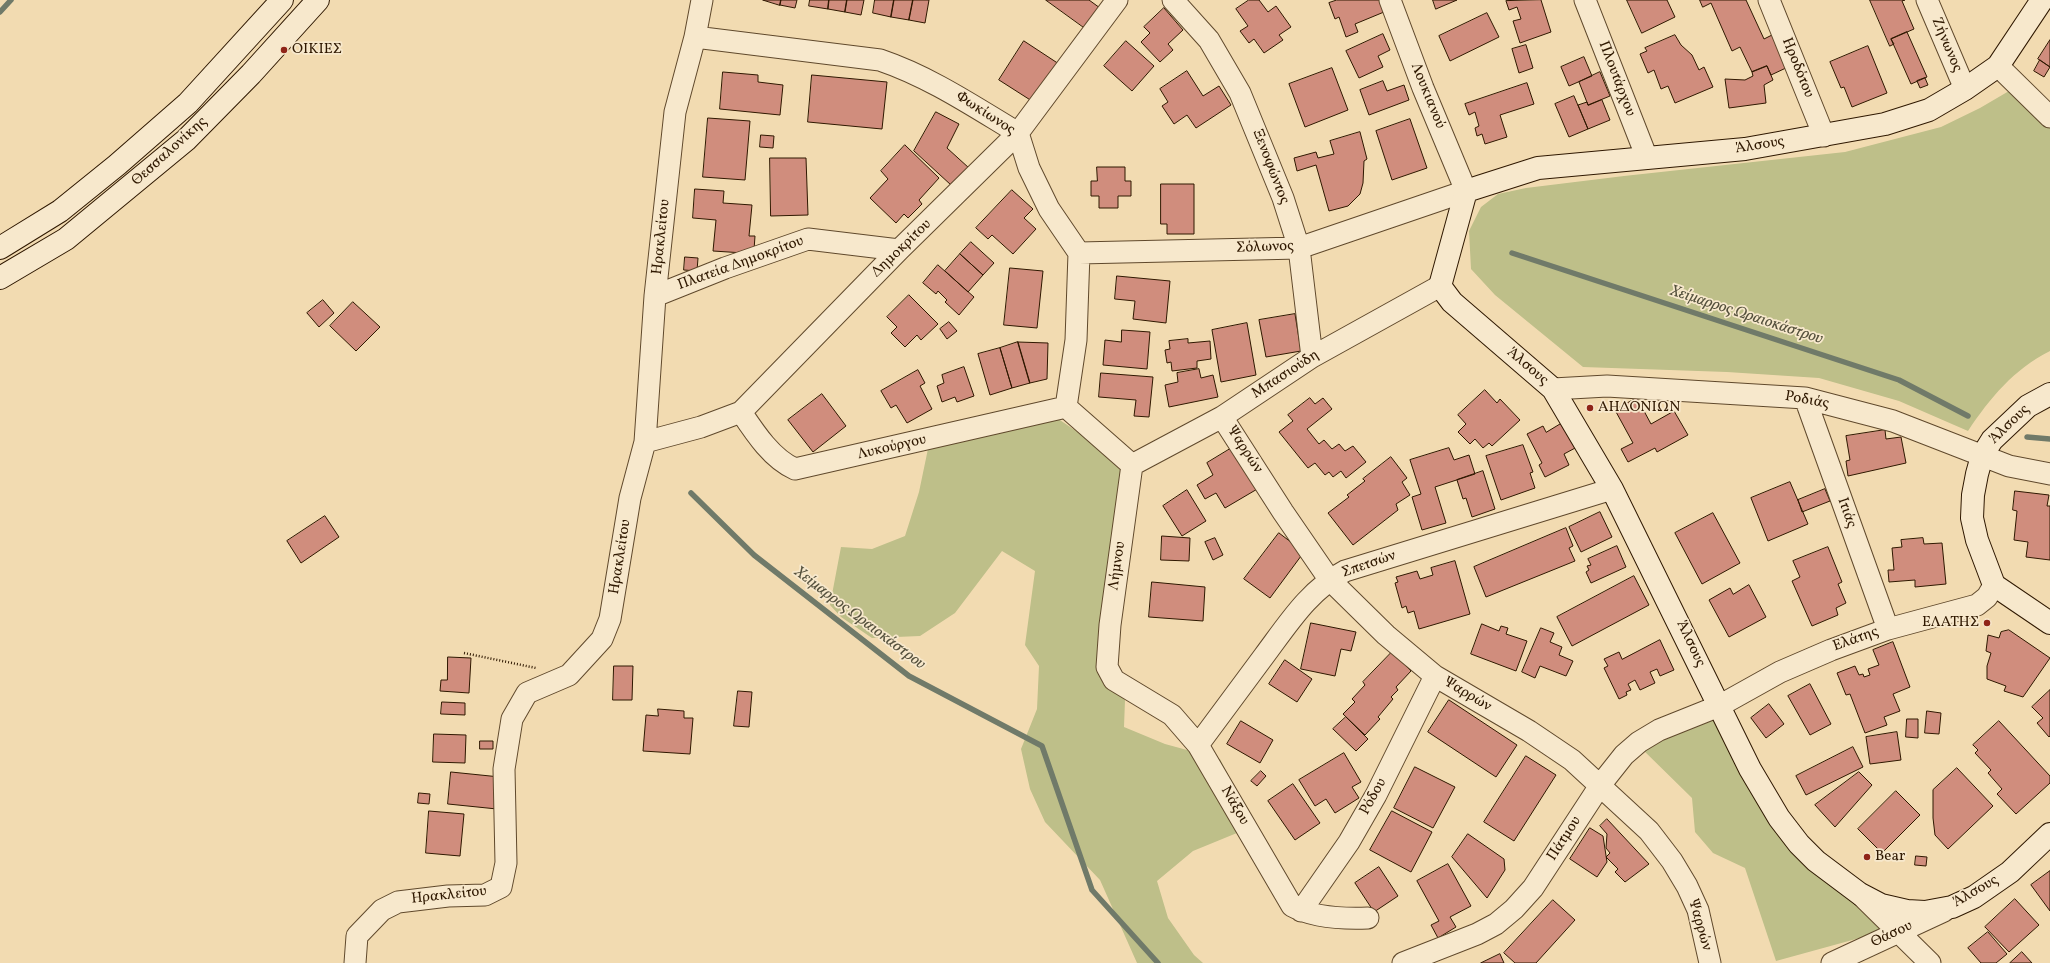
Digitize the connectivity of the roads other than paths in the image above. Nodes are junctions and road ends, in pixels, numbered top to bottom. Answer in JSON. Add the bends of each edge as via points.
{"nodes":[{"id":1,"x":282,"y":0,"type":"edge"},
{"id":2,"x":318,"y":0,"type":"edge"},
{"id":3,"x":702,"y":0,"type":"edge"},
{"id":4,"x":1117,"y":0,"type":"edge"},
{"id":5,"x":1173,"y":0,"type":"edge"},
{"id":6,"x":1390,"y":0,"type":"edge"},
{"id":7,"x":1585,"y":0,"type":"edge"},
{"id":8,"x":1769,"y":0,"type":"edge"},
{"id":9,"x":1927,"y":0,"type":"edge"},
{"id":10,"x":2042,"y":0,"type":"edge"},
{"id":11,"x":695,"y":37,"type":"junction"},
{"id":12,"x":1998,"y":66,"type":"junction"},
{"id":13,"x":1965,"y":89,"type":"junction"},
{"id":14,"x":2050,"y":117,"type":"edge"},
{"id":15,"x":1018,"y":133,"type":"junction"},
{"id":16,"x":1824,"y":136,"type":"junction"},
{"id":17,"x":1647,"y":158,"type":"junction"},
{"id":18,"x":1466,"y":191,"type":"junction"},
{"id":19,"x":0,"y":248,"type":"edge"},
{"id":20,"x":1299,"y":248,"type":"junction"},
{"id":21,"x":899,"y":250,"type":"junction"},
{"id":22,"x":1079,"y":253,"type":"junction"},
{"id":23,"x":0,"y":278,"type":"edge"},
{"id":24,"x":1440,"y":286,"type":"junction"},
{"id":25,"x":655,"y":296,"type":"junction"},
{"id":26,"x":1312,"y":357,"type":"junction"},
{"id":27,"x":1554,"y":389,"type":"junction"},
{"id":28,"x":2050,"y":394,"type":"edge"},
{"id":29,"x":1805,"y":398,"type":"junction"},
{"id":30,"x":1066,"y":408,"type":"junction"},
{"id":31,"x":741,"y":412,"type":"junction"},
{"id":32,"x":1222,"y":417,"type":"junction"},
{"id":33,"x":645,"y":442,"type":"junction"},
{"id":34,"x":1982,"y":456,"type":"junction"},
{"id":35,"x":1132,"y":465,"type":"junction"},
{"id":36,"x":2050,"y":474,"type":"edge"},
{"id":37,"x":1612,"y":489,"type":"junction"},
{"id":38,"x":1329,"y":579,"type":"junction"},
{"id":39,"x":1994,"y":584,"type":"junction"},
{"id":40,"x":2050,"y":623,"type":"edge"},
{"id":41,"x":1888,"y":629,"type":"junction"},
{"id":42,"x":1107,"y":667,"type":"joint"},
{"id":43,"x":1435,"y":676,"type":"junction"},
{"id":44,"x":1719,"y":706,"type":"junction"},
{"id":45,"x":1198,"y":745,"type":"junction"},
{"id":46,"x":1601,"y":784,"type":"junction"},
{"id":47,"x":2050,"y":834,"type":"edge"},
{"id":48,"x":1860,"y":894,"type":"junction"},
{"id":49,"x":1952,"y":907,"type":"junction"},
{"id":50,"x":1301,"y":911,"type":"junction"},
{"id":51,"x":1368,"y":918,"type":"dead end"},
{"id":52,"x":1898,"y":932,"type":"junction"},
{"id":53,"x":355,"y":963,"type":"edge"},
{"id":54,"x":1403,"y":963,"type":"edge"},
{"id":55,"x":1710,"y":963,"type":"edge"},
{"id":56,"x":1832,"y":963,"type":"edge"},
{"id":57,"x":1930,"y":963,"type":"edge"}],
"edges":[{"from":1,"to":19,"type":"street","name":"Θεσσαλονίκης","via":[[188,103],[60,211]]},
{"from":2,"to":23,"type":"street","name":"Θεσσαλονίκης","via":[[252,74],[186,140],[66,239]]},
{"from":3,"to":11,"type":"street","name":"Ηρακλείτου"},
{"from":4,"to":15,"type":"street","name":"Δημοκρίτου"},
{"from":5,"to":20,"type":"street","name":"Ξενοφώντος","via":[[1209,40],[1240,93],[1283,198]]},
{"from":6,"to":18,"type":"street","name":"Λουκιανού"},
{"from":7,"to":17,"type":"street","name":"Πλουτάρχου"},
{"from":8,"to":16,"type":"street","name":"Ηροδότου"},
{"from":9,"to":13,"type":"street","name":"Ζήνωνος"},
{"from":10,"to":12,"type":"street","name":"Άλσους"},
{"from":11,"to":15,"type":"street","name":"Φωκίωνος","via":[[880,60],[907,69],[946,89]]},
{"from":11,"to":25,"type":"street","name":"Ηρακλείτου","via":[[675,112]]},
{"from":12,"to":13,"type":"street","name":"Άλσους"},
{"from":12,"to":14,"type":"street"},
{"from":13,"to":16,"type":"street","name":"Άλσους","via":[[1921,112],[1885,124]]},
{"from":15,"to":21,"type":"street","name":"Δημοκρίτου"},
{"from":15,"to":22,"type":"street","name":"Φωκίωνος","via":[[1030,168],[1049,209]]},
{"from":16,"to":17,"type":"street","name":"Άλσους","via":[[1745,149]]},
{"from":17,"to":18,"type":"street","name":"Άλσους","via":[[1538,168]]},
{"from":18,"to":20,"type":"street","name":"Σόλωνος"},
{"from":18,"to":24,"type":"street"},
{"from":20,"to":22,"type":"street","name":"Σόλωνος"},
{"from":20,"to":26,"type":"street","name":"Ξενοφώντος"},
{"from":21,"to":25,"type":"street","name":"Πλατεία Δημοκρίτου","via":[[808,238]]},
{"from":21,"to":31,"type":"street","name":"Δημοκρίτου"},
{"from":22,"to":30,"type":"street","via":[[1076,340]]},
{"from":24,"to":26,"type":"street","name":"Μπασιούδη"},
{"from":24,"to":27,"type":"street","name":"Άλσους","via":[[1452,302]]},
{"from":25,"to":33,"type":"street","name":"Ηρακλείτου"},
{"from":26,"to":32,"type":"street","name":"Μπασιούδη"},
{"from":27,"to":29,"type":"street","name":"Ροδιάς","via":[[1607,386]]},
{"from":27,"to":37,"type":"street","name":"Άλσους"},
{"from":28,"to":34,"type":"street","name":"Άλσους","via":[[2028,406],[1992,440]]},
{"from":29,"to":34,"type":"street","name":"Ροδιάς","via":[[1893,421]]},
{"from":29,"to":41,"type":"street","name":"Ιτιάς"},
{"from":30,"to":31,"type":"street","name":"Λυκούργου","via":[[795,469],[785,465],[763,442]]},
{"from":30,"to":35,"type":"street"},
{"from":31,"to":33,"type":"street","name":"Δημοκρίτου","via":[[701,427]]},
{"from":32,"to":35,"type":"street","name":"Μπασιούδη"},
{"from":32,"to":38,"type":"street","name":"Ψαρρών"},
{"from":33,"to":53,"type":"street","name":"Ηρακλείτου","via":[[630,498],[610,620],[602,639],[570,675],[528,693],[512,719],[504,769],[506,863],[501,888],[485,895],[398,902],[382,910],[357,936]]},
{"from":34,"to":36,"type":"street","name":"Ροδιάς","via":[[2010,466]]},
{"from":34,"to":39,"type":"street","name":"Άλσους","via":[[1973,495],[1972,518],[1977,540]]},
{"from":35,"to":42,"type":"street","name":"Λήμνου","via":[[1110,625]]},
{"from":37,"to":38,"type":"street","name":"Σπετσών","via":[[1345,571]]},
{"from":37,"to":44,"type":"street","name":"Άλσους"},
{"from":38,"to":43,"type":"street","name":"Ψαρρών","via":[[1386,635]]},
{"from":38,"to":45,"type":"street","name":"Σπετσών","via":[[1312,594],[1293,618]]},
{"from":39,"to":40,"type":"street"},
{"from":39,"to":41,"type":"street","name":"Ελάτης","via":[[1987,597],[1977,605]]},
{"from":41,"to":44,"type":"street","name":"Ελάτης","via":[[1780,672]]},
{"from":42,"to":45,"type":"street","name":"Νάξου","via":[[1114,680],[1172,715]]},
{"from":43,"to":46,"type":"street","name":"Ψαρρών","via":[[1529,731],[1572,760]]},
{"from":43,"to":50,"type":"street","name":"Ρόδου","via":[[1372,802],[1345,848]]},
{"from":44,"to":46,"type":"street","name":"Πάτμου","via":[[1659,730],[1639,742],[1624,755]]},
{"from":44,"to":48,"type":"street","name":"Άλσους","via":[[1750,769],[1779,818],[1816,861]]},
{"from":45,"to":50,"type":"street","name":"Νάξου","via":[[1292,906]]},
{"from":46,"to":54,"type":"street","name":"Πάτμου","via":[[1533,888],[1514,909],[1496,924],[1477,934]]},
{"from":46,"to":55,"type":"street","name":"Ψαρρών","via":[[1649,831],[1672,861],[1698,910]]},
{"from":47,"to":49,"type":"street","name":"Άλσους","via":[[2010,872],[1974,897]]},
{"from":48,"to":49,"type":"street","name":"Άλσους","via":[[1881,905],[1907,911],[1925,912]]},
{"from":48,"to":52,"type":"street"},
{"from":49,"to":52,"type":"street","name":"Θάσου"},
{"from":50,"to":51,"type":"street","via":[[1349,919]]},
{"from":52,"to":56,"type":"street","name":"Θάσου"},
{"from":52,"to":57,"type":"street"}]}
